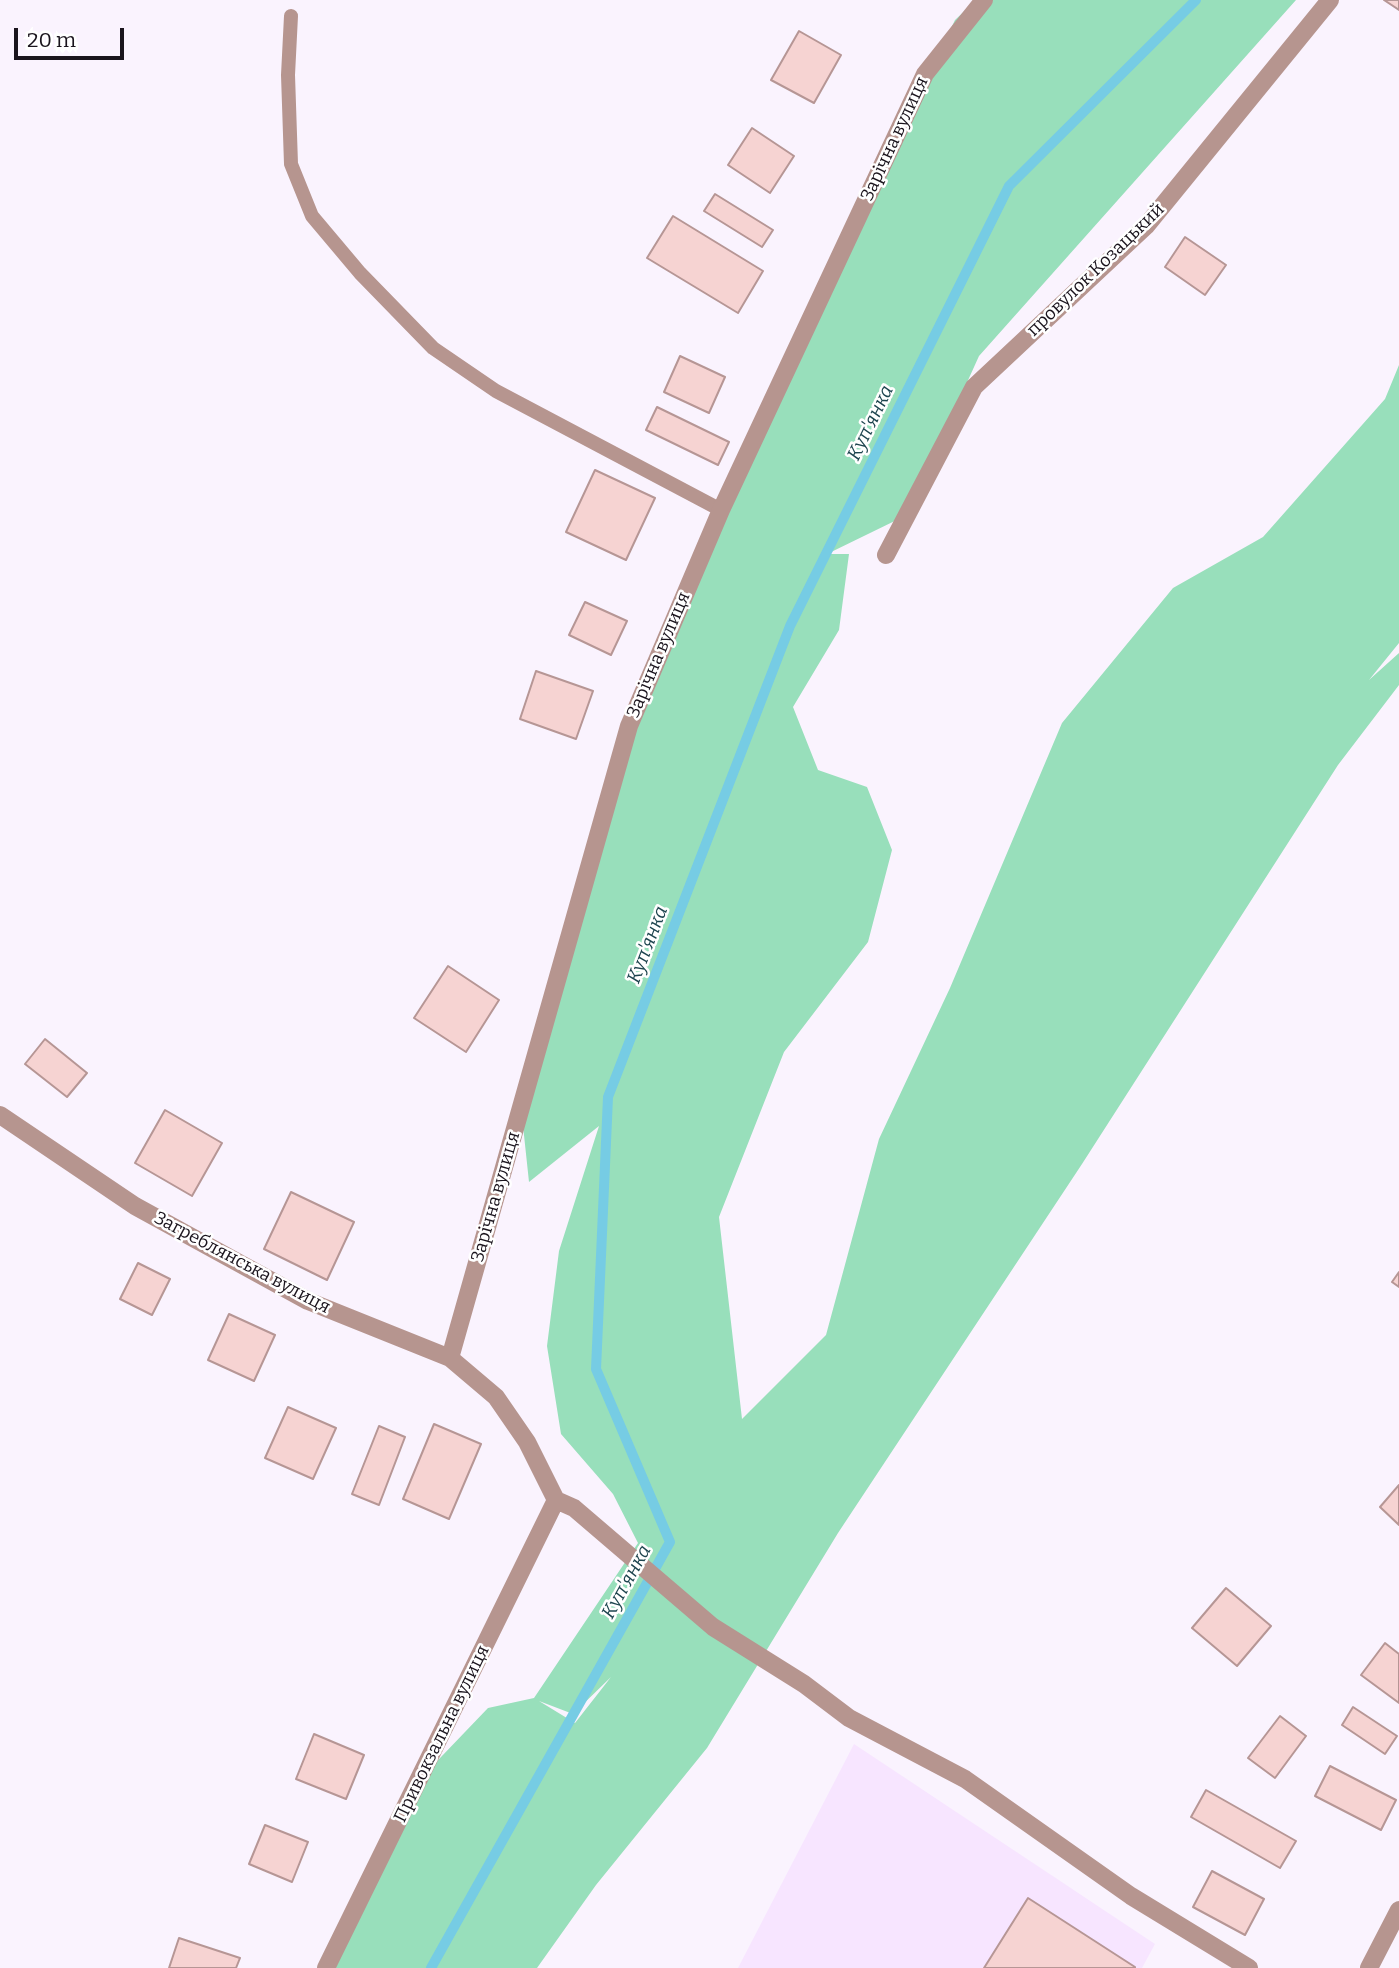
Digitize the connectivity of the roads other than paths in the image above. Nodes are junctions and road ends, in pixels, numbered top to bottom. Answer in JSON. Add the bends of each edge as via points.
{"nodes":[{"id":1,"x":984,"y":0,"type":"edge"},
{"id":2,"x":1330,"y":0,"type":"edge"},
{"id":3,"x":291,"y":16,"type":"dead end"},
{"id":4,"x":721,"y":510,"type":"junction"},
{"id":5,"x":886,"y":555,"type":"dead end"},
{"id":6,"x":0,"y":1115,"type":"edge"},
{"id":7,"x":450,"y":1357,"type":"junction"},
{"id":8,"x":556,"y":1500,"type":"junction"},
{"id":9,"x":1399,"y":1910,"type":"edge"},
{"id":10,"x":326,"y":1968,"type":"edge"},
{"id":11,"x":1249,"y":1968,"type":"edge"},
{"id":12,"x":1369,"y":1968,"type":"edge"}],
"edges":[{"from":1,"to":4,"type":"street","name":"Зарічна вулиця","via":[[925,74]]},
{"from":2,"to":5,"type":"street","name":"провулок Козацький","via":[[1146,226],[974,387]]},
{"from":3,"to":4,"type":"lane","via":[[291,164],[312,216],[360,273],[433,348],[496,391]]},
{"from":4,"to":7,"type":"street","name":"Зарічна вулиця","via":[[629,726]]},
{"from":6,"to":7,"type":"street","name":"Загреблянська вулиця","via":[[135,1206],[308,1301]]},
{"from":7,"to":8,"type":"street","name":"Загреблянська вулиця","via":[[496,1397],[527,1443]]},
{"from":8,"to":10,"type":"street","name":"Привокзальна вулиця"},
{"from":8,"to":11,"type":"street","via":[[574,1508],[713,1627],[849,1718],[965,1779],[1131,1896]]},
{"from":9,"to":12,"type":"street"}]}
